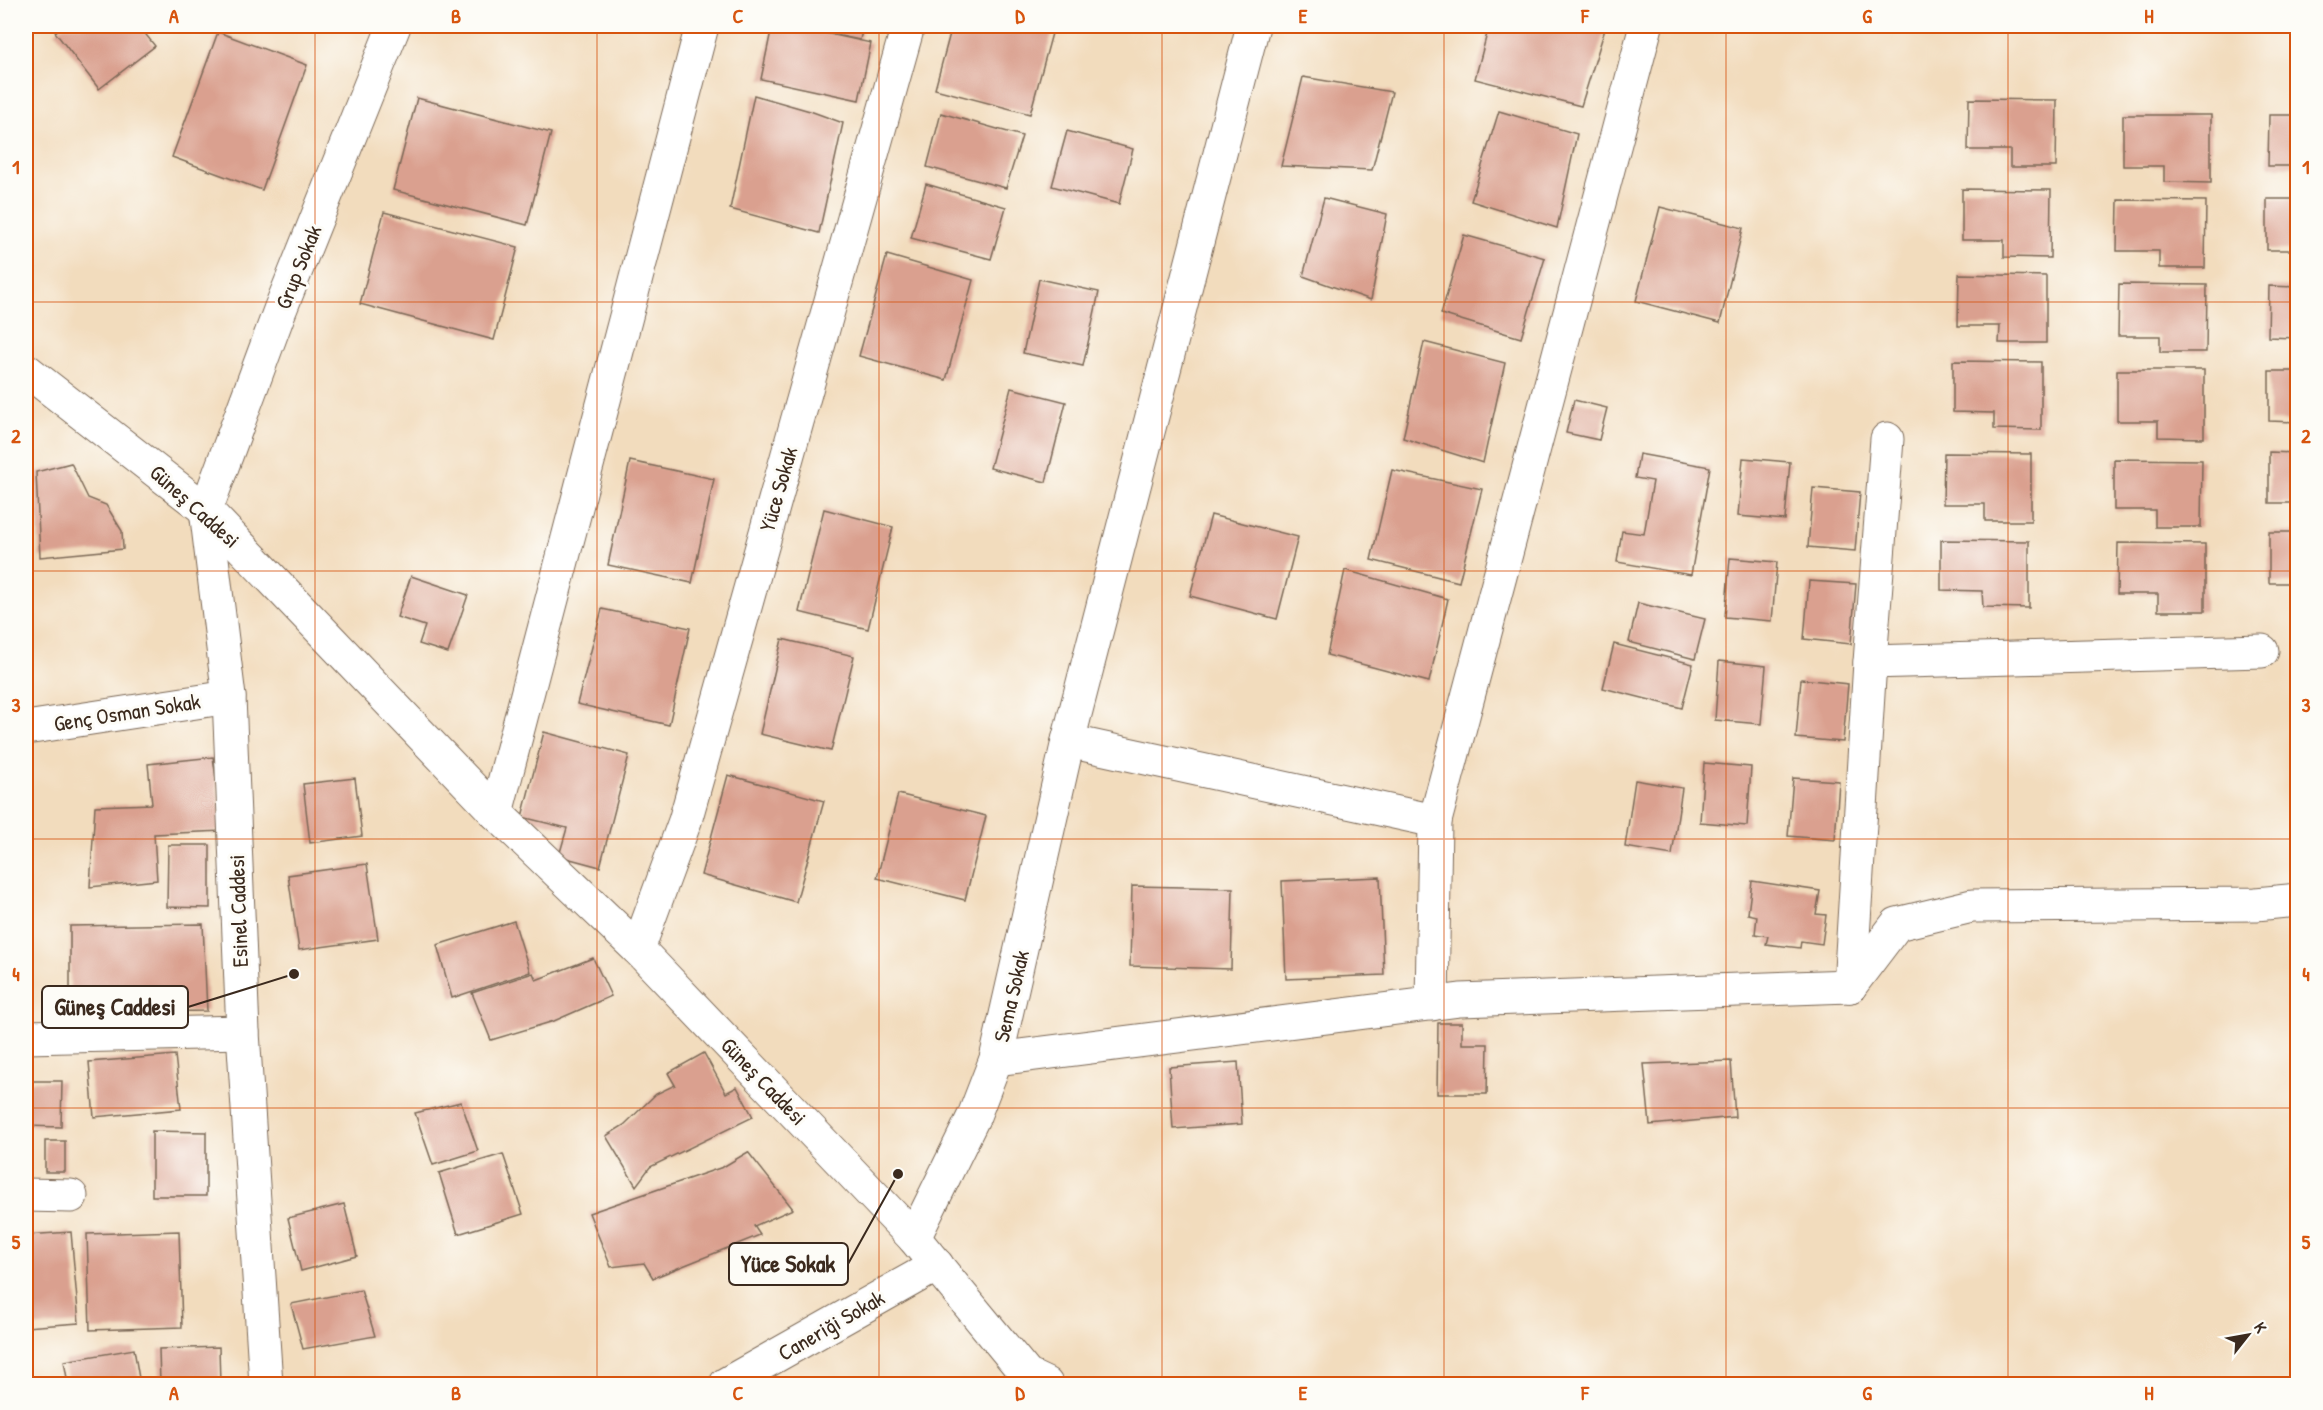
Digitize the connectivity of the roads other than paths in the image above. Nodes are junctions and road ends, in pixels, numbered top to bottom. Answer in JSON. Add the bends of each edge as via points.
{"nodes":[{"id":1,"x":394,"y":26,"type":"edge"},
{"id":2,"x":702,"y":26,"type":"edge"},
{"id":3,"x":908,"y":26,"type":"edge"},
{"id":4,"x":1253,"y":26,"type":"edge"},
{"id":5,"x":1646,"y":26,"type":"edge"},
{"id":6,"x":26,"y":370,"type":"edge"},
{"id":7,"x":1887,"y":439,"type":"dead end"},
{"id":8,"x":206,"y":510,"type":"junction"},
{"id":9,"x":2262,"y":651,"type":"dead end"},
{"id":10,"x":1870,"y":662,"type":"junction"},
{"id":11,"x":229,"y":697,"type":"junction"},
{"id":12,"x":26,"y":728,"type":"edge"},
{"id":13,"x":1068,"y":741,"type":"junction"},
{"id":14,"x":496,"y":813,"type":"junction"},
{"id":15,"x":1435,"y":821,"type":"junction"},
{"id":16,"x":2298,"y":900,"type":"edge"},
{"id":17,"x":638,"y":950,"type":"junction"},
{"id":18,"x":1850,"y":986,"type":"junction"},
{"id":19,"x":1432,"y":1004,"type":"junction"},
{"id":20,"x":243,"y":1032,"type":"junction"},
{"id":21,"x":26,"y":1037,"type":"edge"},
{"id":22,"x":996,"y":1059,"type":"junction"},
{"id":23,"x":26,"y":1196,"type":"edge"},
{"id":24,"x":71,"y":1196,"type":"dead end"},
{"id":25,"x":914,"y":1238,"type":"junction"},
{"id":26,"x":937,"y":1265,"type":"junction"},
{"id":27,"x":1033,"y":1381,"type":"edge"},
{"id":28,"x":266,"y":1384,"type":"edge"},
{"id":29,"x":726,"y":1384,"type":"edge"}],
"edges":[{"from":1,"to":8,"type":"street","name":"Grup Sokak","via":[[280,310]]},
{"from":2,"to":14,"type":"street"},
{"from":3,"to":17,"type":"street","name":"Yüce Sokak","via":[[685,821]]},
{"from":4,"to":13,"type":"street","name":"Sema Sokak"},
{"from":5,"to":15,"type":"street"},
{"from":6,"to":8,"type":"street","name":"Güneş Caddesi"},
{"from":7,"to":10,"type":"street"},
{"from":8,"to":11,"type":"street","name":"Esinel Caddesi"},
{"from":8,"to":14,"type":"street","name":"Güneş Caddesi"},
{"from":9,"to":10,"type":"street"},
{"from":10,"to":18,"type":"street"},
{"from":11,"to":12,"type":"street","name":"Genç Osman Sokak"},
{"from":11,"to":20,"type":"street","name":"Esinel Caddesi"},
{"from":13,"to":15,"type":"street"},
{"from":13,"to":22,"type":"street","name":"Sema Sokak"},
{"from":14,"to":17,"type":"street","name":"Güneş Caddesi"},
{"from":15,"to":19,"type":"street"},
{"from":16,"to":18,"type":"street","via":[[2256,904],[1972,906],[1897,924]]},
{"from":17,"to":25,"type":"street","name":"Güneş Caddesi"},
{"from":18,"to":19,"type":"street"},
{"from":19,"to":22,"type":"street"},
{"from":20,"to":21,"type":"street"},
{"from":20,"to":28,"type":"street","name":"Esinel Caddesi"},
{"from":22,"to":25,"type":"street","name":"Sema Sokak","via":[[974,1116]]},
{"from":23,"to":24,"type":"street"},
{"from":25,"to":26,"type":"street","name":"Güneş Caddesi"},
{"from":26,"to":27,"type":"street","name":"Güneş Caddesi"},
{"from":26,"to":29,"type":"street","name":"Caneriği Sokak"}]}
